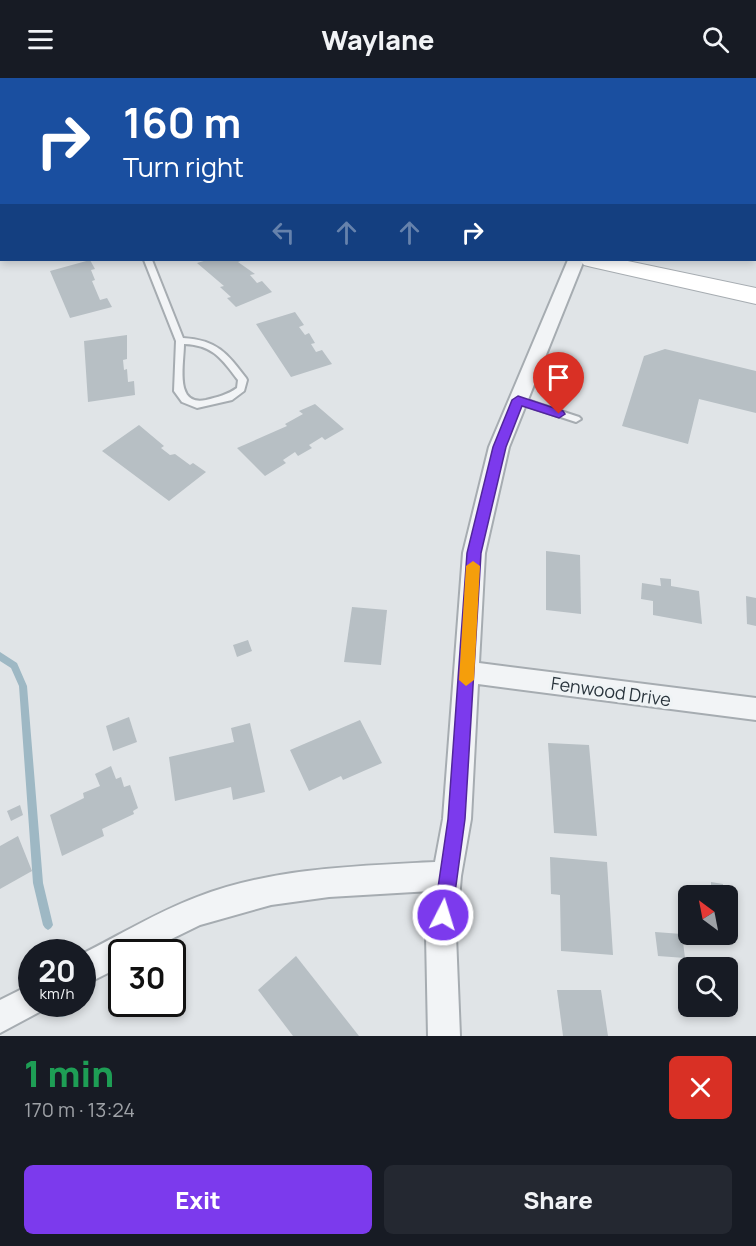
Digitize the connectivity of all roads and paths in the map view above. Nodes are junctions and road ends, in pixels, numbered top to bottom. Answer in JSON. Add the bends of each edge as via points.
{"nodes":[{"id":1,"x":148,"y":261,"type":"edge"},
{"id":2,"x":576,"y":261,"type":"edge"},
{"id":3,"x":597,"y":261,"type":"edge"},
{"id":4,"x":756,"y":296,"type":"edge"},
{"id":5,"x":180,"y":341,"type":"junction"},
{"id":6,"x":518,"y":400,"type":"junction"},
{"id":7,"x":576,"y":419,"type":"dead end"},
{"id":8,"x":467,"y":672,"type":"junction"},
{"id":9,"x":756,"y":709,"type":"edge"},
{"id":10,"x":447,"y":876,"type":"junction"},
{"id":11,"x":96,"y":964,"type":"edge"},
{"id":12,"x":18,"y":1007,"type":"edge"},
{"id":13,"x":0,"y":1017,"type":"edge"},
{"id":14,"x":444,"y":1036,"type":"edge"}],
"edges":[{"from":1,"to":5,"type":"lane"},
{"from":2,"to":6,"type":"street"},
{"from":3,"to":4,"type":"main road"},
{"from":5,"to":5,"type":"lane","via":[[179,391],[185,400],[197,405],[229,398],[241,389],[243,380],[220,350],[202,341]]},
{"from":6,"to":7,"type":"lane"},
{"from":6,"to":8,"type":"street","via":[[499,447],[474,553]]},
{"from":8,"to":9,"type":"street","name":"Fenwood Drive"},
{"from":8,"to":10,"type":"street","via":[[457,819]]},
{"from":10,"to":11,"type":"street","via":[[281,888],[213,905]]},
{"from":10,"to":14,"type":"street","via":[[441,935]]},
{"from":12,"to":13,"type":"street"}]}
